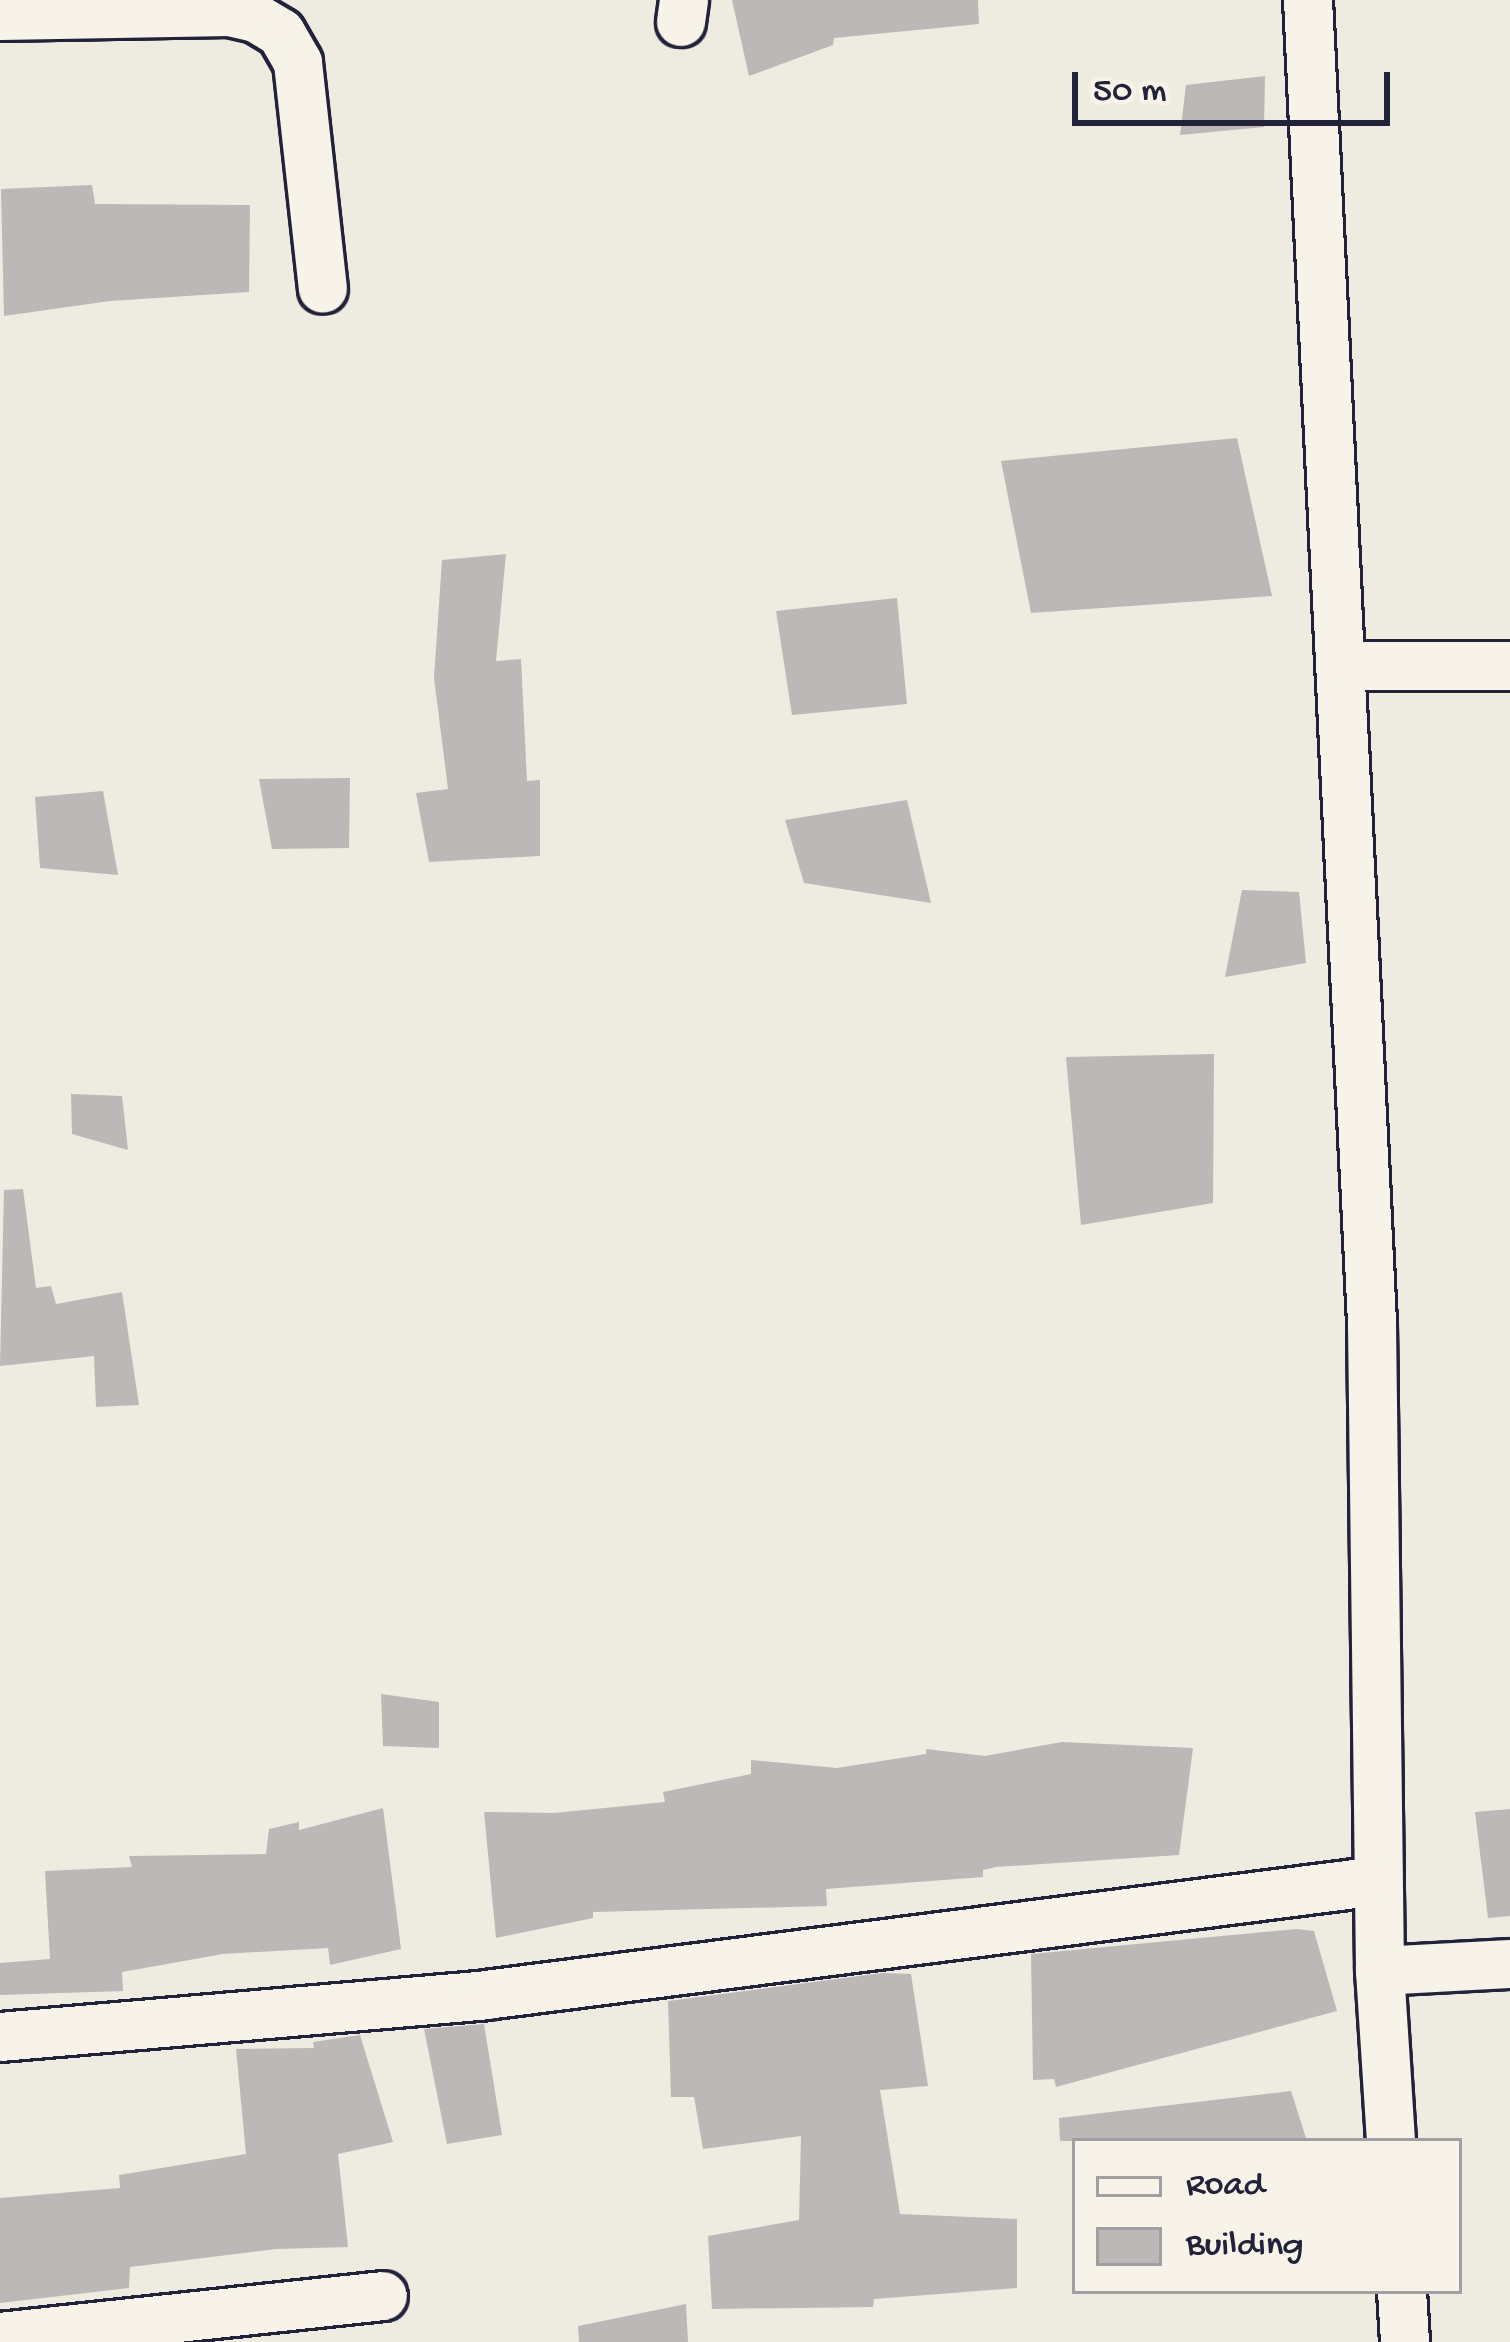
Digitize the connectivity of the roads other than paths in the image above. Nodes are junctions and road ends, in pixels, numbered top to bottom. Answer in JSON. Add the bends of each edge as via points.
{"nodes":[{"id":1,"x":1308,"y":0,"type":"edge"},
{"id":2,"x":0,"y":16,"type":"edge"},
{"id":3,"x":323,"y":289,"type":"dead end"},
{"id":4,"x":1340,"y":666,"type":"junction"},
{"id":5,"x":1510,"y":666,"type":"edge"},
{"id":6,"x":1378,"y":1881,"type":"junction"},
{"id":7,"x":1510,"y":1964,"type":"edge"},
{"id":8,"x":1379,"y":1971,"type":"junction"},
{"id":9,"x":0,"y":2037,"type":"edge"},
{"id":10,"x":1391,"y":2138,"type":"edge"},
{"id":11,"x":1402,"y":2294,"type":"edge"},
{"id":12,"x":383,"y":2296,"type":"dead end"},
{"id":13,"x":0,"y":2337,"type":"edge"},
{"id":14,"x":1405,"y":2342,"type":"edge"}],
"edges":[{"from":1,"to":4,"type":"street"},
{"from":2,"to":3,"type":"street","via":[[230,11],[281,34],[298,63]]},
{"from":4,"to":5,"type":"street"},
{"from":4,"to":6,"type":"street","via":[[1372,1324]]},
{"from":6,"to":8,"type":"street"},
{"from":6,"to":9,"type":"street","via":[[486,1995]]},
{"from":7,"to":8,"type":"street"},
{"from":8,"to":10,"type":"street"},
{"from":11,"to":14,"type":"street"},
{"from":12,"to":13,"type":"street"}]}
